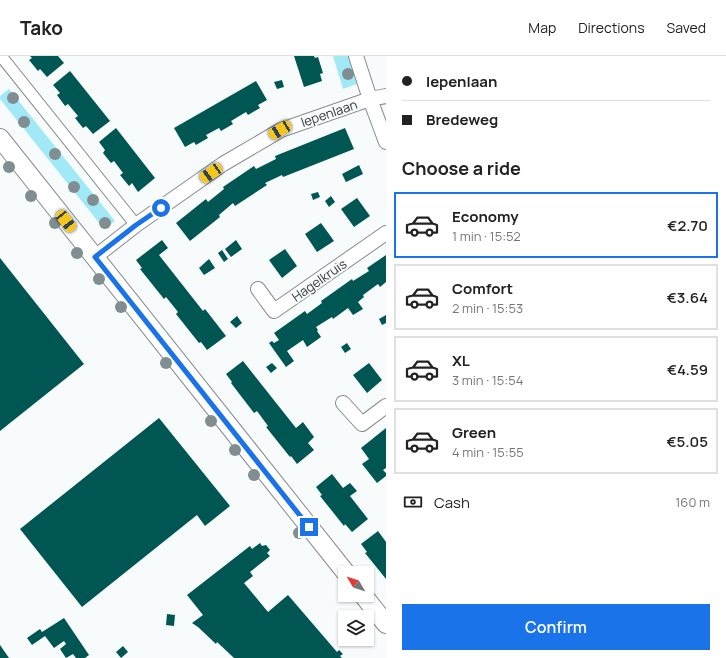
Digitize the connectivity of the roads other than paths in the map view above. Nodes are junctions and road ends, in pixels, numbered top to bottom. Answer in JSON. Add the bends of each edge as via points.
{"nodes":[{"id":1,"x":1,"y":56,"type":"edge"},
{"id":2,"x":356,"y":56,"type":"edge"},
{"id":3,"x":386,"y":96,"type":"edge"},
{"id":4,"x":370,"y":99,"type":"junction"},
{"id":5,"x":0,"y":138,"type":"edge"},
{"id":6,"x":386,"y":142,"type":"edge"},
{"id":7,"x":136,"y":225,"type":"junction"},
{"id":8,"x":386,"y":233,"type":"edge"},
{"id":9,"x":95,"y":257,"type":"junction"},
{"id":10,"x":258,"y":289,"type":"dead end"},
{"id":11,"x":343,"y":403,"type":"dead end"},
{"id":12,"x":386,"y":406,"type":"edge"},
{"id":13,"x":340,"y":566,"type":"edge"},
{"id":14,"x":369,"y":602,"type":"edge"},
{"id":15,"x":386,"y":624,"type":"edge"}],
"edges":[{"from":1,"to":7,"type":"street"},
{"from":2,"to":4,"type":"street"},
{"from":3,"to":4,"type":"street","name":"Iepenlaan"},
{"from":4,"to":6,"type":"street"},
{"from":4,"to":7,"type":"street","name":"Iepenlaan","via":[[280,130],[223,164]]},
{"from":5,"to":9,"type":"street"},
{"from":7,"to":9,"type":"street","name":"Iepenlaan"},
{"from":8,"to":10,"type":"street","name":"Hagelkruis","via":[[274,311]]},
{"from":9,"to":13,"type":"street"},
{"from":11,"to":12,"type":"street","via":[[362,424]]},
{"from":14,"to":15,"type":"street"}]}
